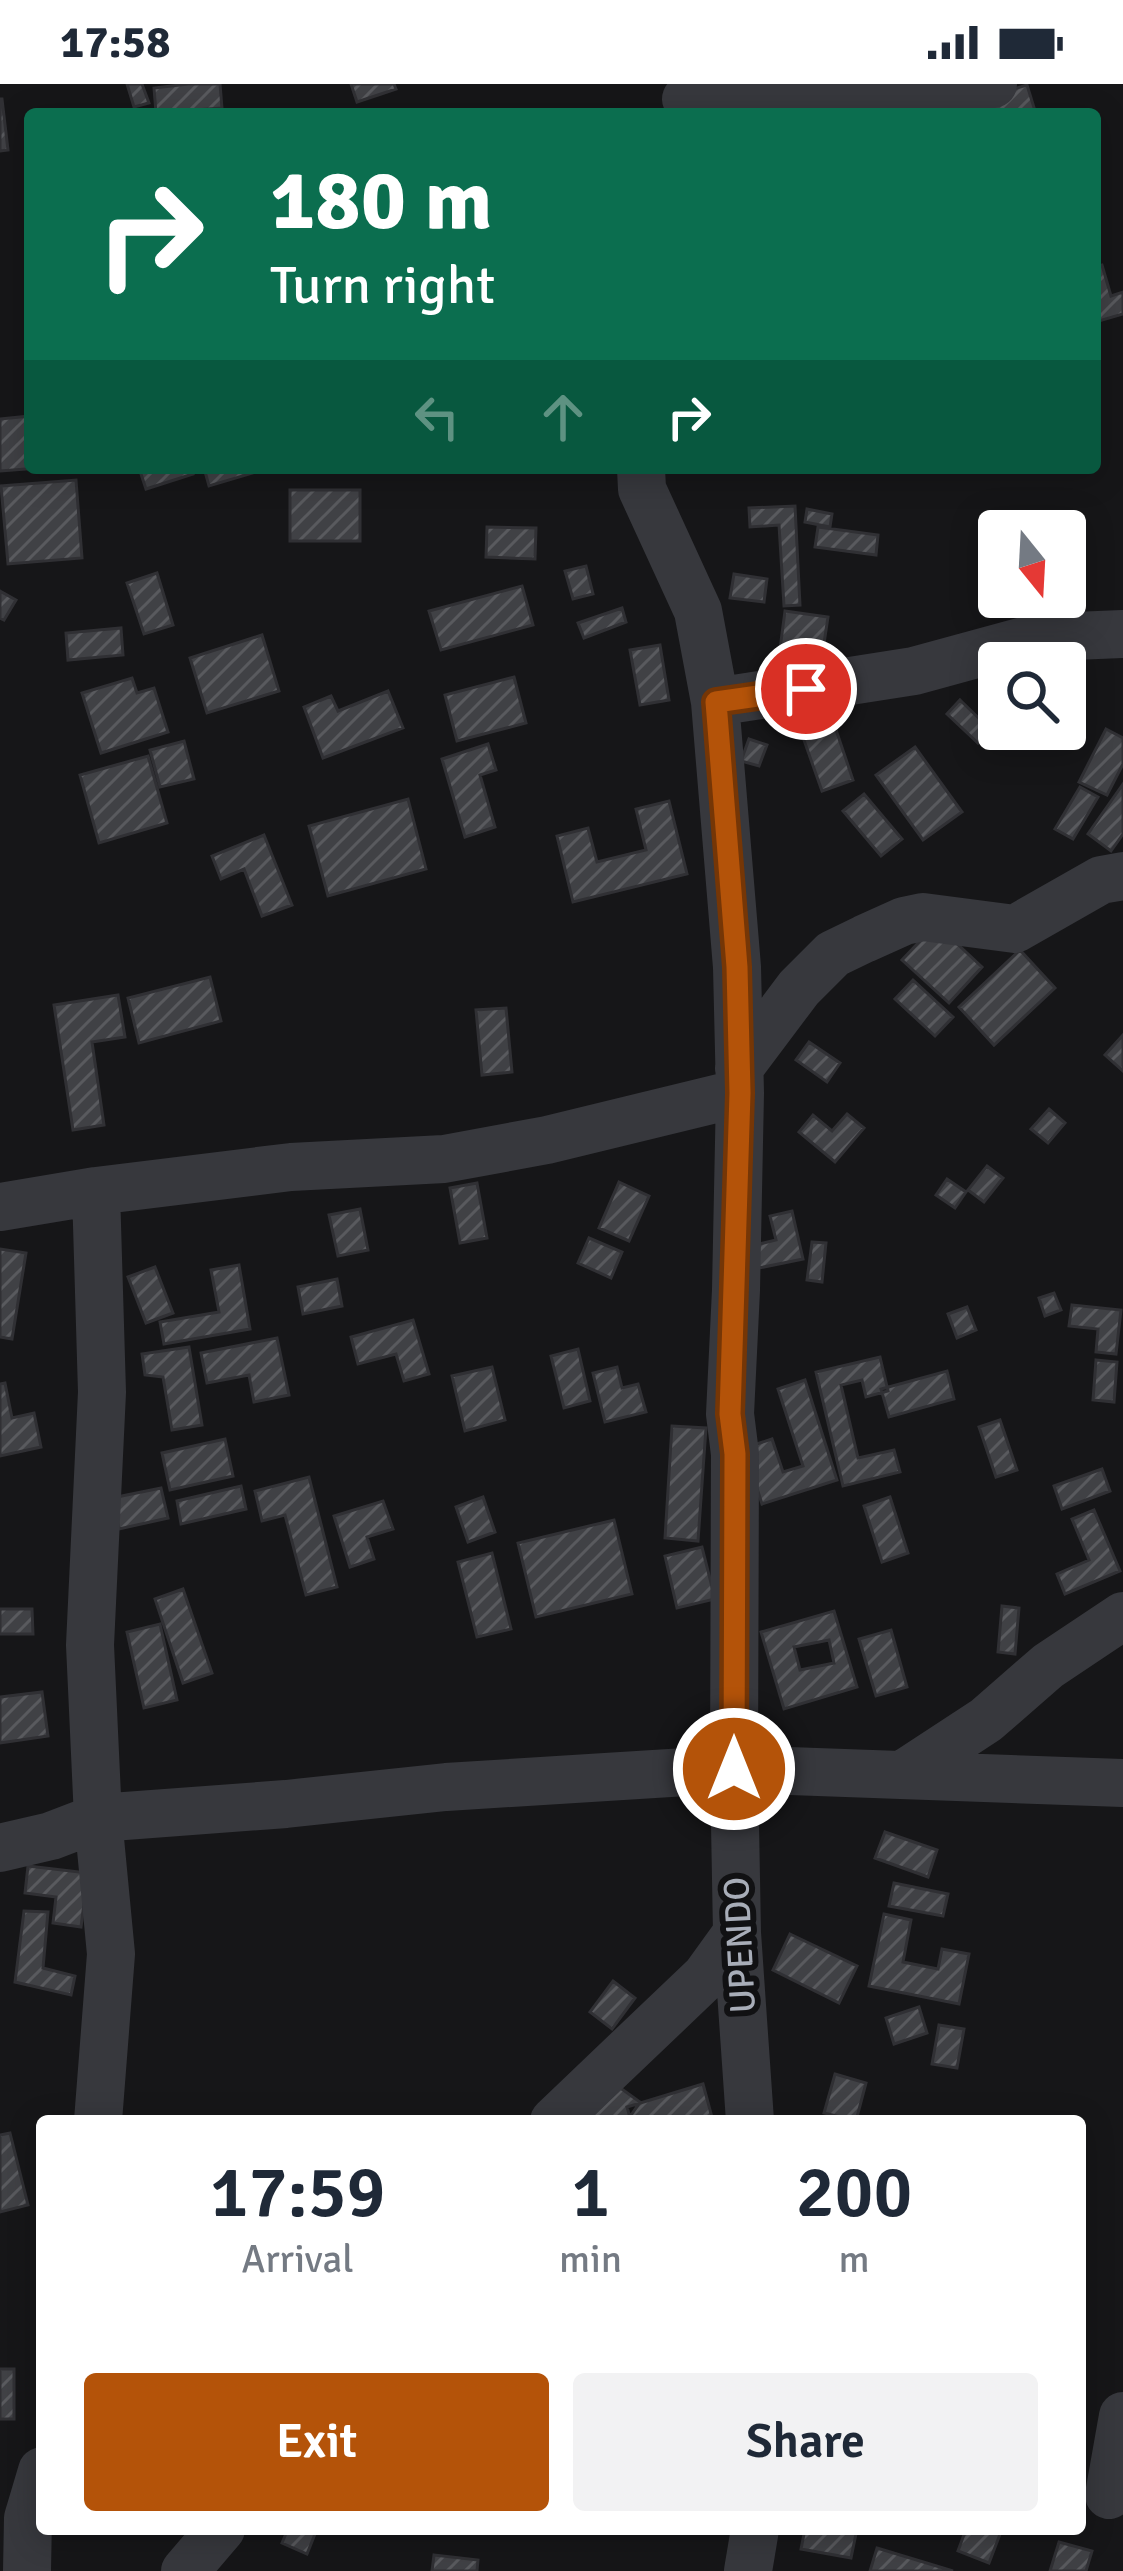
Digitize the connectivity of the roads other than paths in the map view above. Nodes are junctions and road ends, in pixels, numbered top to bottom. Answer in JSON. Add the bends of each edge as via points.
{"nodes":[{"id":1,"x":993,"y":84,"type":"edge"},
{"id":2,"x":686,"y":99,"type":"edge"},
{"id":3,"x":641,"y":474,"type":"edge"},
{"id":4,"x":1123,"y":634,"type":"edge"},
{"id":5,"x":716,"y":702,"type":"junction"},
{"id":6,"x":1123,"y":876,"type":"edge"},
{"id":7,"x":740,"y":1081,"type":"junction"},
{"id":8,"x":96,"y":1191,"type":"junction"},
{"id":9,"x":0,"y":1207,"type":"edge"},
{"id":10,"x":1123,"y":1616,"type":"edge"},
{"id":11,"x":734,"y":1769,"type":"junction"},
{"id":12,"x":902,"y":1775,"type":"junction"},
{"id":13,"x":1123,"y":1783,"type":"edge"},
{"id":14,"x":98,"y":1818,"type":"junction"},
{"id":15,"x":0,"y":1848,"type":"edge"},
{"id":16,"x":737,"y":1933,"type":"junction"},
{"id":17,"x":98,"y":2115,"type":"edge"},
{"id":18,"x":560,"y":2115,"type":"edge"},
{"id":19,"x":750,"y":2115,"type":"edge"},
{"id":20,"x":1123,"y":2416,"type":"edge"},
{"id":21,"x":36,"y":2491,"type":"edge"},
{"id":22,"x":1109,"y":2494,"type":"dead end"},
{"id":23,"x":216,"y":2535,"type":"edge"},
{"id":24,"x":754,"y":2535,"type":"edge"},
{"id":25,"x":26,"y":2571,"type":"edge"},
{"id":26,"x":185,"y":2571,"type":"edge"},
{"id":27,"x":748,"y":2571,"type":"edge"}],
"edges":[{"from":1,"to":2,"type":"street"},
{"from":3,"to":5,"type":"street","name":"UPENDO","via":[[698,611]]},
{"from":4,"to":5,"type":"street","via":[[1024,641],[914,671]]},
{"from":5,"to":7,"type":"street","name":"UPENDO"},
{"from":6,"to":7,"type":"street","via":[[1101,880],[1015,929],[923,917],[833,954],[799,988]]},
{"from":7,"to":8,"type":"street","via":[[548,1140],[444,1159],[291,1167]]},
{"from":7,"to":11,"type":"street","name":"UPENDO","via":[[730,1414]]},
{"from":8,"to":9,"type":"street"},
{"from":8,"to":14,"type":"street","via":[[102,1392],[90,1645]]},
{"from":10,"to":12,"type":"street"},
{"from":11,"to":12,"type":"street"},
{"from":11,"to":14,"type":"street"},
{"from":11,"to":16,"type":"street","name":"UPENDO"},
{"from":12,"to":13,"type":"street"},
{"from":14,"to":15,"type":"street"},
{"from":14,"to":17,"type":"street","via":[[111,1954]]},
{"from":16,"to":18,"type":"street","via":[[706,1976]]},
{"from":16,"to":19,"type":"street","name":"UPENDO"},
{"from":20,"to":22,"type":"street"},
{"from":21,"to":25,"type":"street"},
{"from":23,"to":26,"type":"street"},
{"from":24,"to":27,"type":"street"}]}
